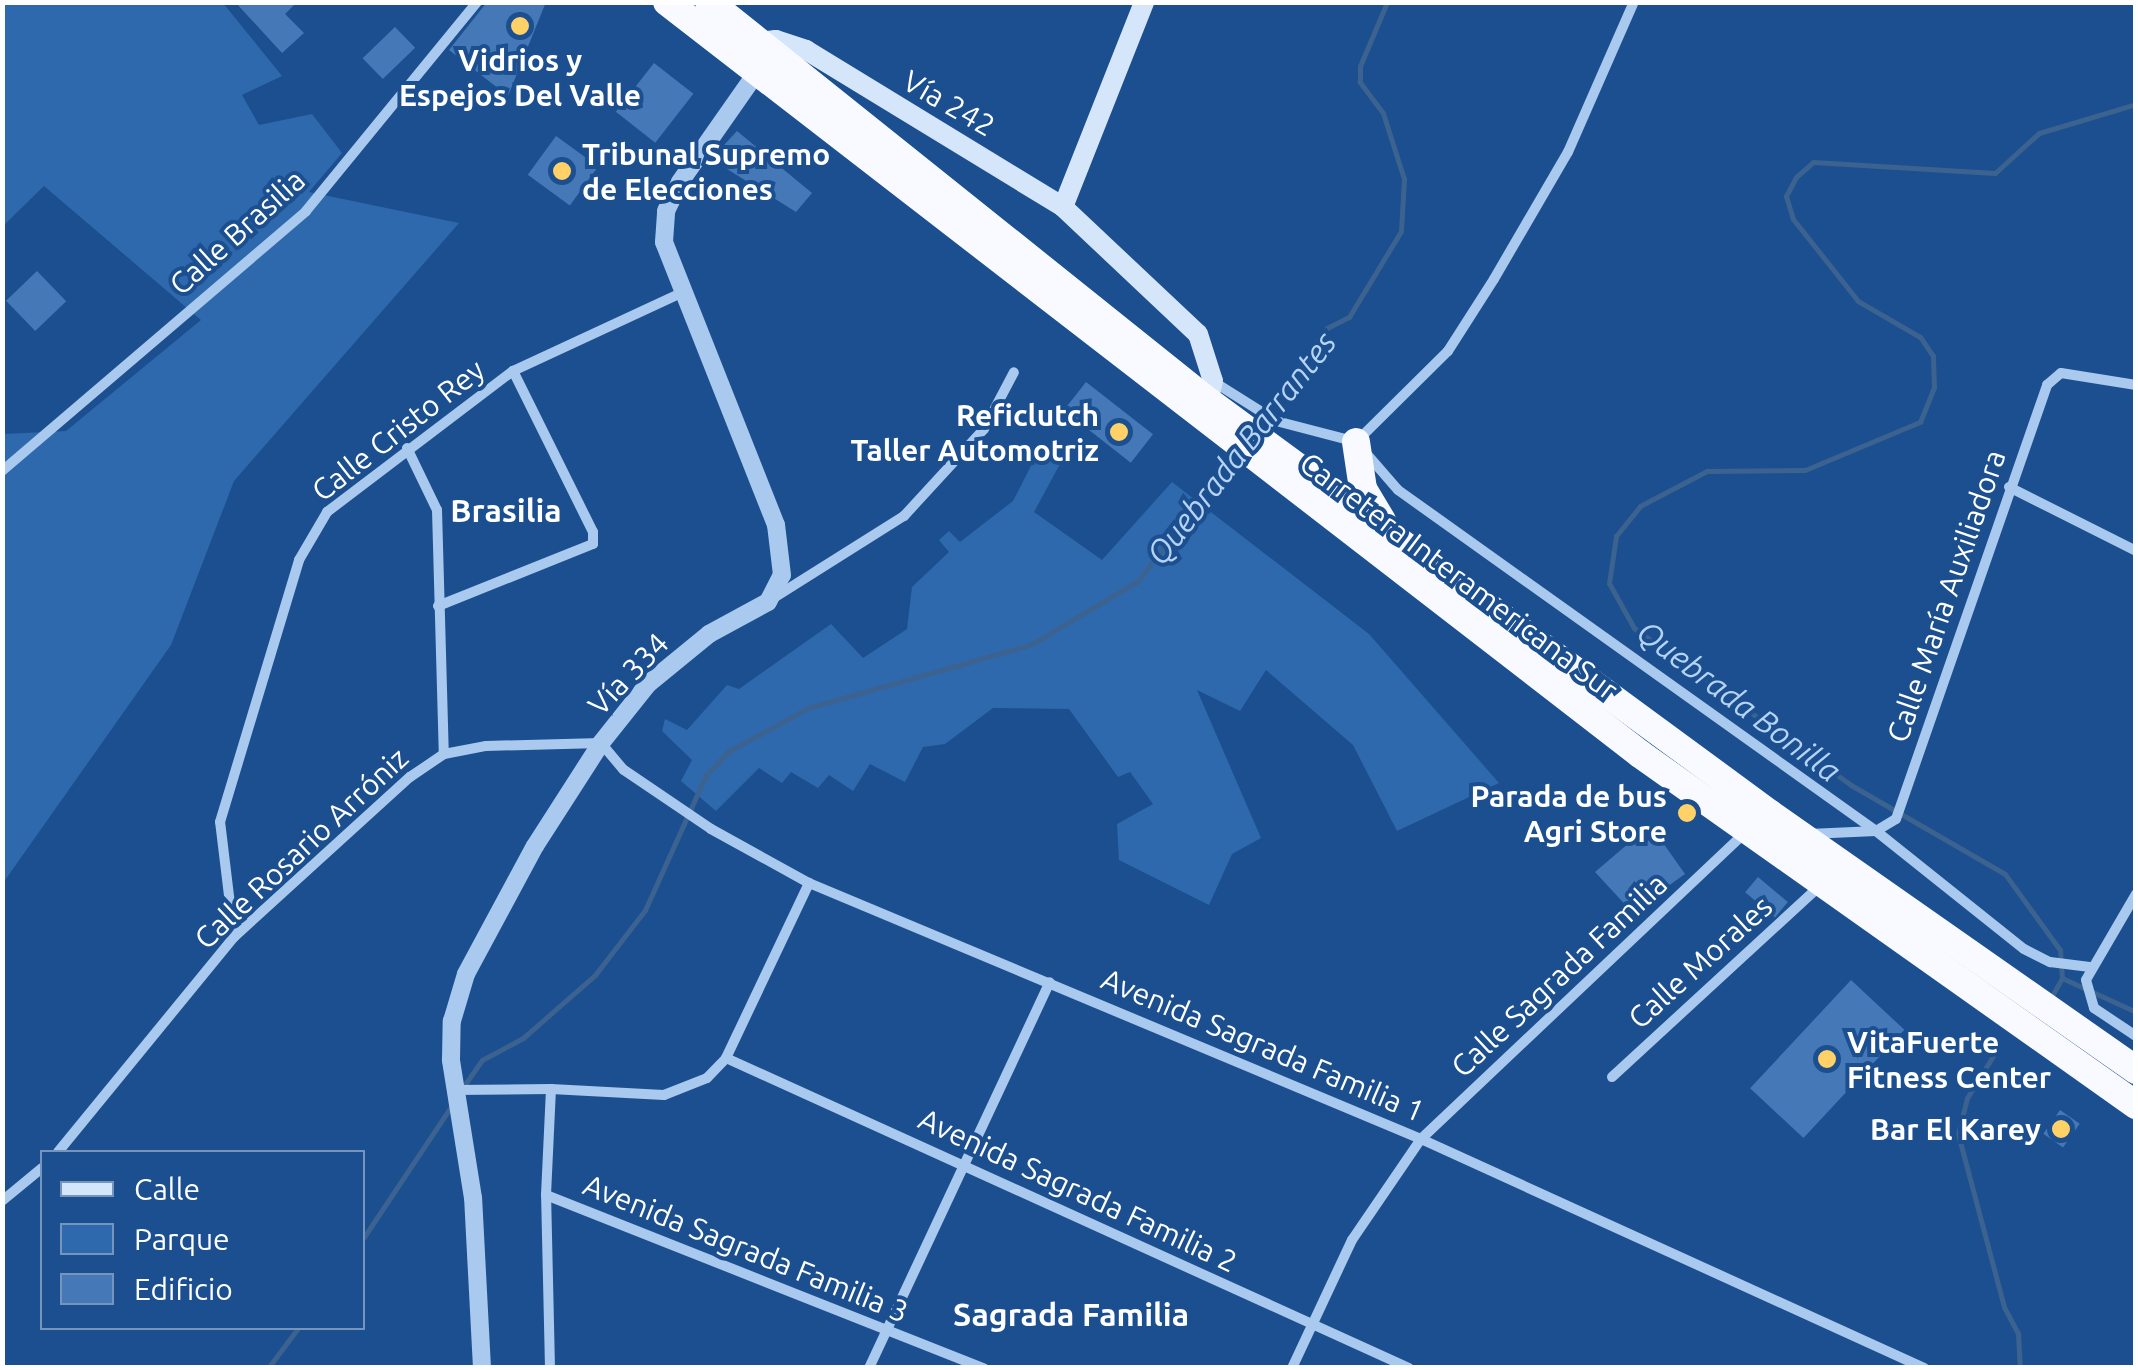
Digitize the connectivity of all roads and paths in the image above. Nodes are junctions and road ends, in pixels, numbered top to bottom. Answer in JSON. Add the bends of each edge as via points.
{"nodes":[{"id":1,"x":477,"y":2,"type":"edge"},
{"id":2,"x":667,"y":2,"type":"edge"},
{"id":3,"x":694,"y":2,"type":"edge"},
{"id":4,"x":1144,"y":2,"type":"edge"},
{"id":5,"x":1634,"y":2,"type":"edge"},
{"id":6,"x":732,"y":21,"type":"edge"},
{"id":7,"x":755,"y":75,"type":"junction"},
{"id":8,"x":840,"y":110,"type":"junction"},
{"id":9,"x":1063,"y":207,"type":"junction"},
{"id":10,"x":679,"y":294,"type":"junction"},
{"id":11,"x":514,"y":371,"type":"junction"},
{"id":12,"x":1014,"y":372,"type":"dead end"},
{"id":13,"x":2136,"y":386,"type":"edge"},
{"id":14,"x":1210,"y":391,"type":"junction"},
{"id":15,"x":1177,"y":402,"type":"junction"},
{"id":16,"x":1356,"y":442,"type":"junction"},
{"id":17,"x":407,"y":448,"type":"junction"},
{"id":18,"x":2,"y":471,"type":"edge"},
{"id":19,"x":2009,"y":487,"type":"junction"},
{"id":20,"x":1388,"y":530,"type":"junction"},
{"id":21,"x":2136,"y":550,"type":"edge"},
{"id":22,"x":768,"y":602,"type":"junction"},
{"id":23,"x":438,"y":606,"type":"junction"},
{"id":24,"x":601,"y":742,"type":"junction"},
{"id":25,"x":444,"y":754,"type":"junction"},
{"id":26,"x":1769,"y":813,"type":"junction"},
{"id":27,"x":1746,"y":831,"type":"junction"},
{"id":28,"x":1876,"y":831,"type":"junction"},
{"id":29,"x":1800,"y":835,"type":"junction"},
{"id":30,"x":809,"y":883,"type":"junction"},
{"id":31,"x":1822,"y":884,"type":"junction"},
{"id":32,"x":2136,"y":894,"type":"edge"},
{"id":33,"x":234,"y":937,"type":"junction"},
{"id":34,"x":2090,"y":966,"type":"junction"},
{"id":35,"x":1050,"y":982,"type":"junction"},
{"id":36,"x":2136,"y":1036,"type":"edge"},
{"id":37,"x":726,"y":1058,"type":"junction"},
{"id":38,"x":2136,"y":1070,"type":"edge"},
{"id":39,"x":1612,"y":1076,"type":"dead end"},
{"id":40,"x":552,"y":1088,"type":"junction"},
{"id":41,"x":453,"y":1090,"type":"junction"},
{"id":42,"x":2136,"y":1104,"type":"edge"},
{"id":43,"x":1421,"y":1139,"type":"junction"},
{"id":44,"x":60,"y":1150,"type":"edge"},
{"id":45,"x":964,"y":1165,"type":"junction"},
{"id":46,"x":40,"y":1170,"type":"edge"},
{"id":47,"x":546,"y":1195,"type":"junction"},
{"id":48,"x":2,"y":1200,"type":"edge"},
{"id":49,"x":1312,"y":1324,"type":"junction"},
{"id":50,"x":886,"y":1332,"type":"junction"},
{"id":51,"x":482,"y":1368,"type":"edge"},
{"id":52,"x":550,"y":1368,"type":"edge"},
{"id":53,"x":870,"y":1368,"type":"edge"},
{"id":54,"x":984,"y":1368,"type":"edge"},
{"id":55,"x":1292,"y":1368,"type":"edge"},
{"id":56,"x":1409,"y":1368,"type":"edge"},
{"id":57,"x":1924,"y":1368,"type":"edge"}],
"edges":[{"from":1,"to":18,"type":"street","name":"Calle Brasilia","via":[[306,211]]},
{"from":2,"to":7,"type":"highway","name":"Carretera Interamericana Sur"},
{"from":3,"to":6,"type":"highway","name":"Carretera Interamericana Sur"},
{"from":4,"to":9,"type":"main road"},
{"from":5,"to":16,"type":"street","via":[[1568,152],[1494,279],[1448,351]]},
{"from":6,"to":7,"type":"highway"},
{"from":6,"to":8,"type":"highway","name":"Carretera Interamericana Sur"},
{"from":6,"to":9,"type":"main road","name":"Vía 242","via":[[806,50]]},
{"from":7,"to":8,"type":"highway"},
{"from":7,"to":10,"type":"street","via":[[666,211],[664,242]]},
{"from":7,"to":15,"type":"highway","name":"Carretera Interamericana Sur"},
{"from":8,"to":14,"type":"highway","name":"Carretera Interamericana Sur"},
{"from":9,"to":14,"type":"main road","name":"Vía 242","via":[[1198,334]]},
{"from":10,"to":11,"type":"street","name":"Calle Cristo Rey"},
{"from":10,"to":22,"type":"street","via":[[776,525],[782,575]]},
{"from":11,"to":17,"type":"street","name":"Calle Cristo Rey"},
{"from":11,"to":23,"type":"street","via":[[593,544]]},
{"from":12,"to":22,"type":"street","via":[[984,429],[904,516]]},
{"from":13,"to":19,"type":"street","name":"Calle María Auxiliadora","via":[[2061,373],[2047,385]]},
{"from":14,"to":15,"type":"main road"},
{"from":14,"to":16,"type":"street","via":[[1276,421]]},
{"from":14,"to":20,"type":"highway","name":"Carretera Interamericana Sur"},
{"from":15,"to":27,"type":"highway","name":"Carretera Interamericana Sur"},
{"from":16,"to":20,"type":"highway","via":[[1362,489]]},
{"from":16,"to":28,"type":"street","via":[[1398,490]]},
{"from":17,"to":23,"type":"street","via":[[437,510]]},
{"from":17,"to":33,"type":"street","name":"Calle Cristo Rey","via":[[328,512],[299,560],[220,822]]},
{"from":19,"to":21,"type":"street"},
{"from":19,"to":28,"type":"street","name":"Calle María Auxiliadora","via":[[1896,819]]},
{"from":20,"to":26,"type":"highway","name":"Carretera Interamericana Sur"},
{"from":22,"to":24,"type":"street","name":"Vía 334","via":[[682,654]]},
{"from":23,"to":25,"type":"street"},
{"from":24,"to":25,"type":"street","name":"Calle Rosario Arróniz"},
{"from":24,"to":30,"type":"street","name":"Avenida Sagrada Familia 1","via":[[653,790]]},
{"from":24,"to":41,"type":"street","name":"Vía 334","via":[[534,846],[466,974],[452,1021]]},
{"from":25,"to":33,"type":"street","name":"Calle Rosario Arróniz"},
{"from":26,"to":27,"type":"street","name":"Calle Sagrada Familia"},
{"from":26,"to":29,"type":"highway","name":"Carretera Interamericana Sur"},
{"from":27,"to":31,"type":"highway","name":"Carretera Interamericana Sur"},
{"from":27,"to":43,"type":"street","name":"Calle Sagrada Familia"},
{"from":28,"to":29,"type":"street","name":"Calle María Auxiliadora"},
{"from":28,"to":34,"type":"street","via":[[2024,949],[2050,962]]},
{"from":29,"to":38,"type":"highway","name":"Carretera Interamericana Sur"},
{"from":30,"to":35,"type":"street","name":"Avenida Sagrada Familia 1"},
{"from":30,"to":37,"type":"street"},
{"from":31,"to":39,"type":"street","name":"Calle Morales"},
{"from":31,"to":42,"type":"highway","name":"Carretera Interamericana Sur"},
{"from":32,"to":34,"type":"street"},
{"from":33,"to":44,"type":"street","name":"Calle Rosario Arróniz"},
{"from":34,"to":36,"type":"street","via":[[2086,993],[2094,1008]]},
{"from":35,"to":43,"type":"street","name":"Avenida Sagrada Familia 1"},
{"from":35,"to":45,"type":"street"},
{"from":37,"to":40,"type":"street","via":[[708,1078],[664,1095]]},
{"from":37,"to":45,"type":"street","name":"Avenida Sagrada Familia 2"},
{"from":40,"to":41,"type":"street"},
{"from":40,"to":47,"type":"street"},
{"from":41,"to":51,"type":"street","name":"Vía 334","via":[[473,1198]]},
{"from":43,"to":49,"type":"street","name":"Calle Sagrada Familia","via":[[1352,1240]]},
{"from":43,"to":57,"type":"street","name":"Avenida Sagrada Familia 1"},
{"from":45,"to":49,"type":"street","name":"Avenida Sagrada Familia 2"},
{"from":45,"to":50,"type":"street"},
{"from":46,"to":48,"type":"street"},
{"from":47,"to":50,"type":"street","name":"Avenida Sagrada Familia 3"},
{"from":47,"to":52,"type":"street"},
{"from":49,"to":55,"type":"street","name":"Calle Sagrada Familia"},
{"from":49,"to":56,"type":"street","name":"Avenida Sagrada Familia 2"},
{"from":50,"to":53,"type":"street"},
{"from":50,"to":54,"type":"street","name":"Avenida Sagrada Familia 3"}]}
